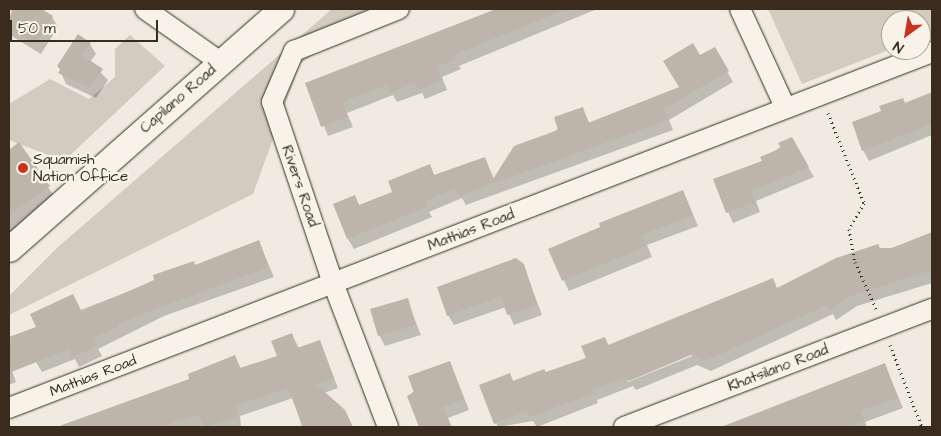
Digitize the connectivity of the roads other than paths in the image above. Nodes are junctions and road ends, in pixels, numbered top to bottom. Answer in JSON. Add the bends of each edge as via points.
{"nodes":[{"id":1,"x":145,"y":9,"type":"edge"},
{"id":2,"x":281,"y":9,"type":"edge"},
{"id":3,"x":399,"y":9,"type":"edge"},
{"id":4,"x":740,"y":9,"type":"edge"},
{"id":5,"x":932,"y":52,"type":"edge"},
{"id":6,"x":220,"y":62,"type":"junction"},
{"id":7,"x":786,"y":107,"type":"junction"},
{"id":8,"x":9,"y":248,"type":"edge"},
{"id":9,"x":333,"y":283,"type":"junction"},
{"id":10,"x":932,"y":309,"type":"edge"},
{"id":11,"x":9,"y":408,"type":"edge"},
{"id":12,"x":388,"y":427,"type":"edge"},
{"id":13,"x":624,"y":427,"type":"edge"}],
"edges":[{"from":1,"to":6,"type":"street"},
{"from":2,"to":6,"type":"street","name":"Capilano Road"},
{"from":3,"to":9,"type":"street","name":"Rivers Road","via":[[294,51],[272,102]]},
{"from":4,"to":7,"type":"street"},
{"from":5,"to":7,"type":"street","name":"Mathias Road"},
{"from":6,"to":8,"type":"street","name":"Capilano Road"},
{"from":7,"to":9,"type":"street","name":"Mathias Road"},
{"from":9,"to":11,"type":"street","name":"Mathias Road"},
{"from":9,"to":12,"type":"street","name":"Rivers Road"},
{"from":10,"to":13,"type":"street","name":"Khatsilano Road"}]}
